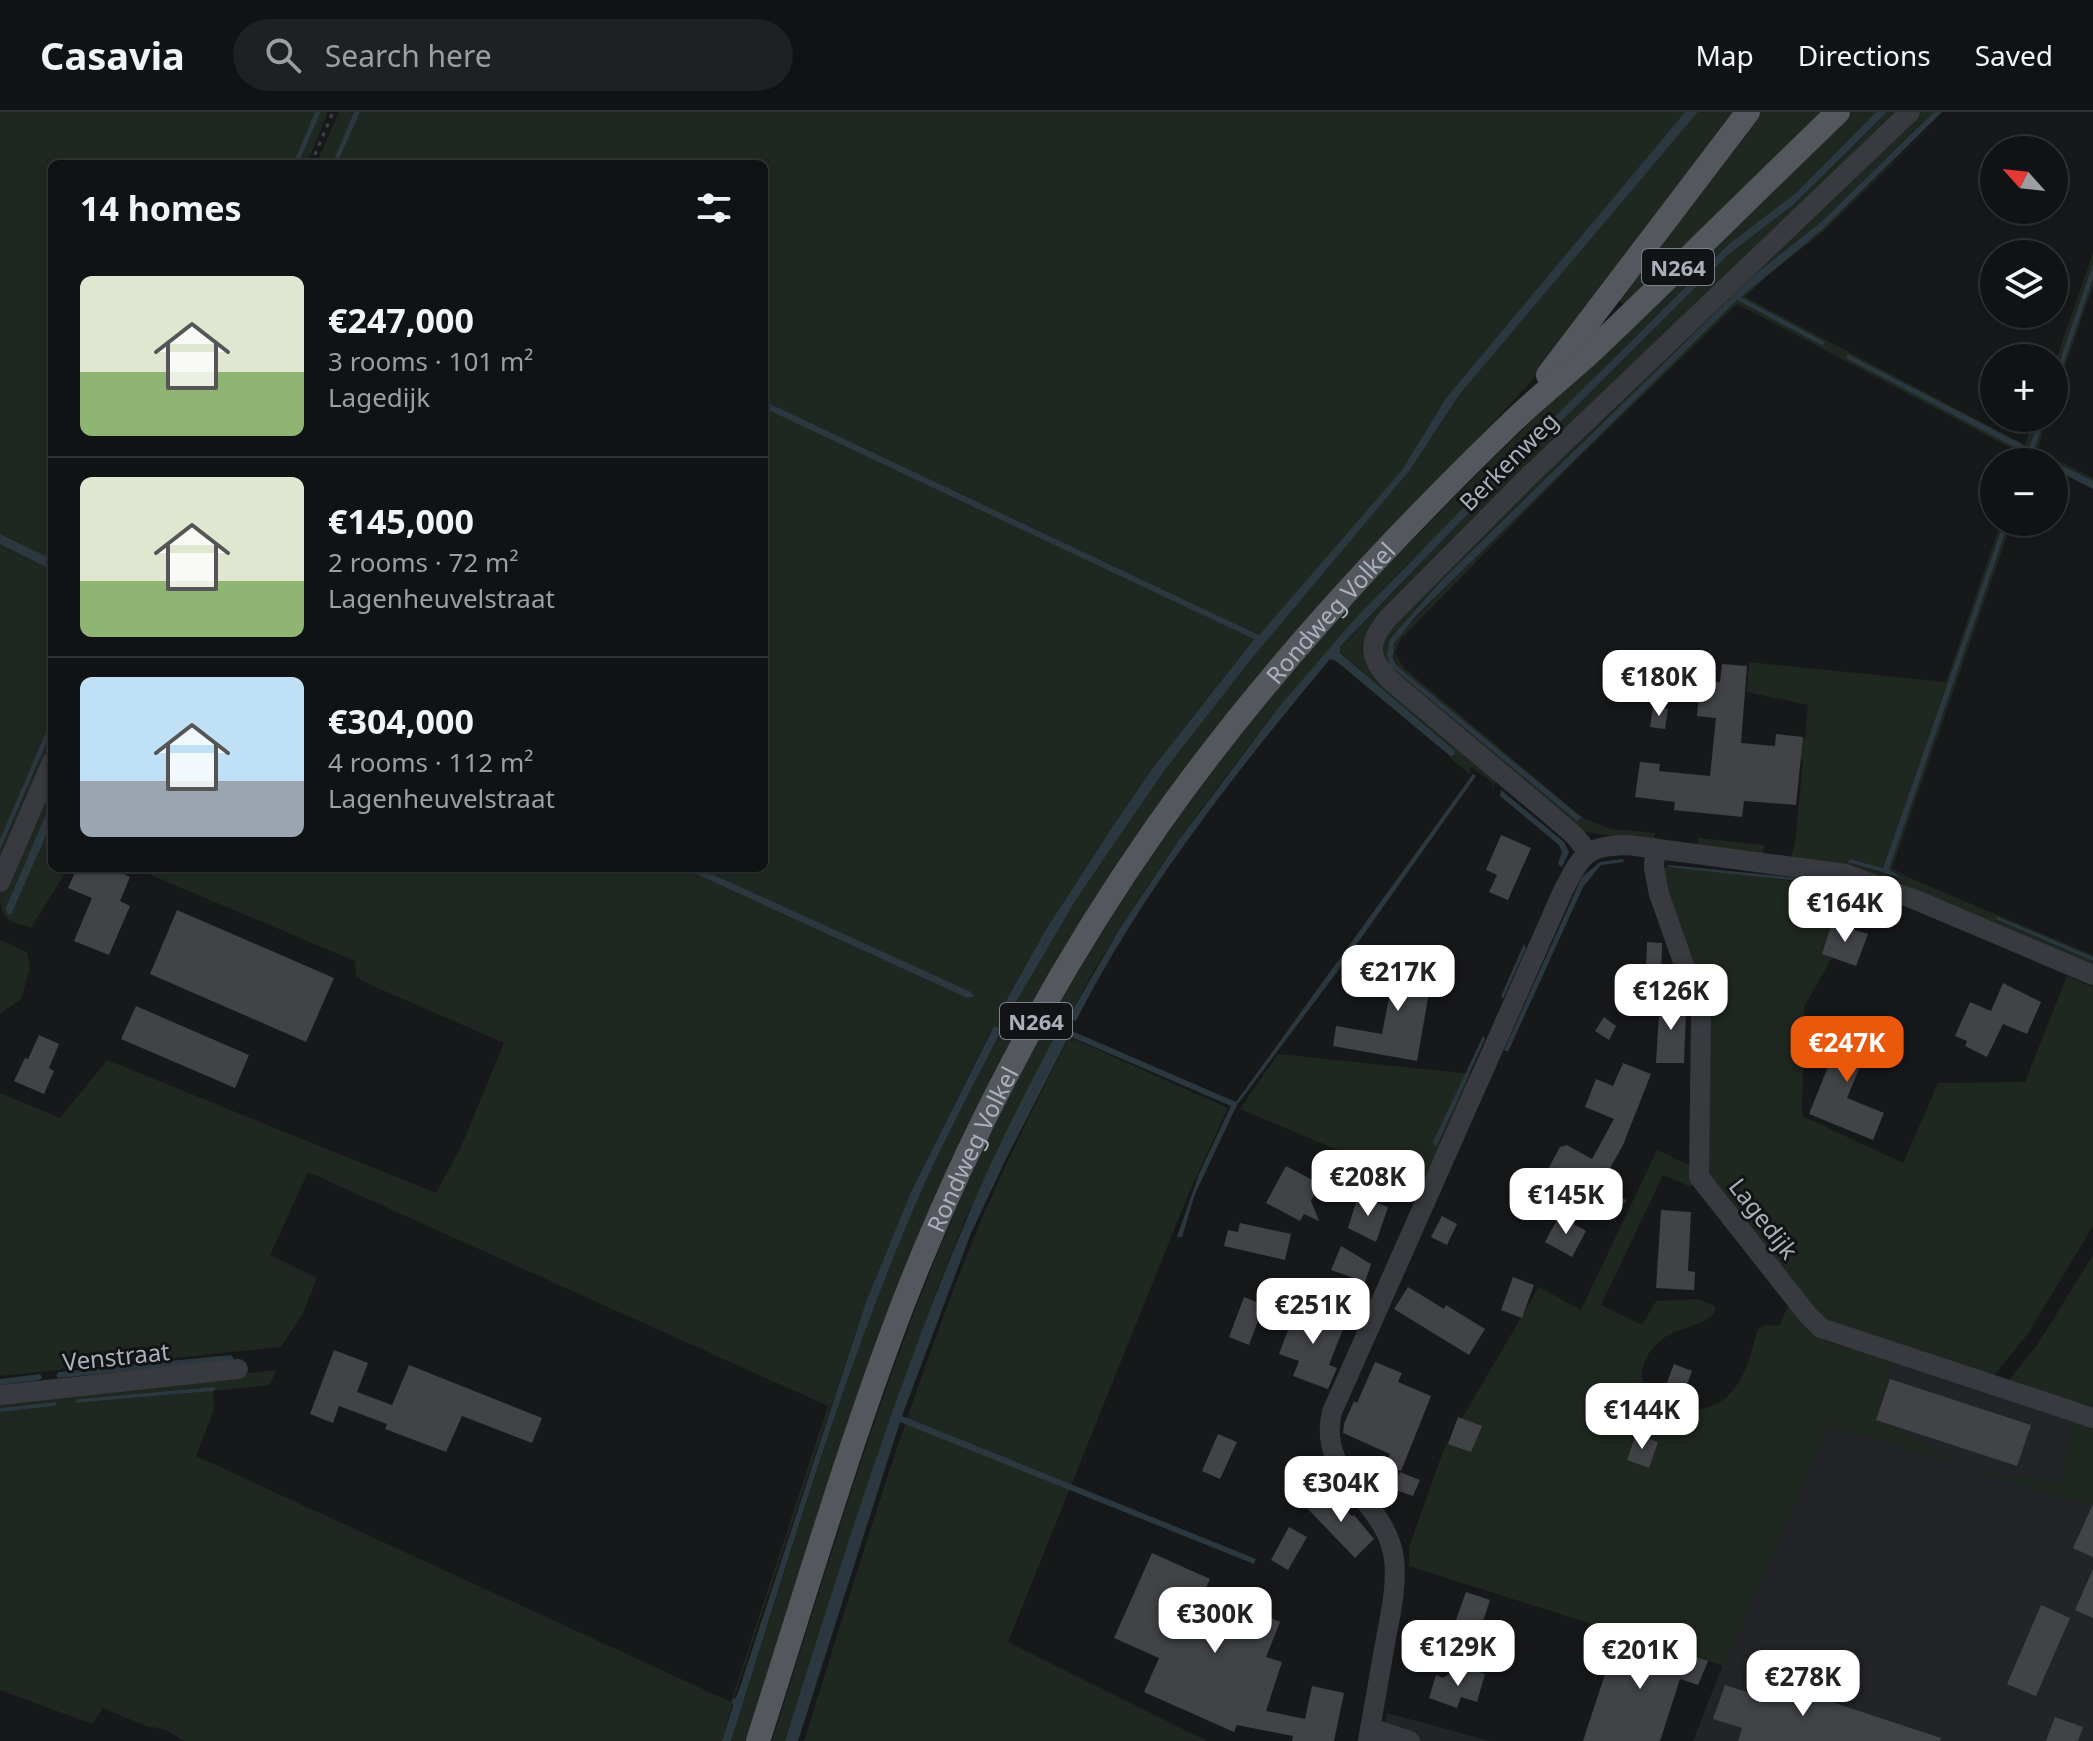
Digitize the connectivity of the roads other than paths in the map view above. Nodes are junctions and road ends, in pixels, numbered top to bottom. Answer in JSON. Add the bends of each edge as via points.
{"nodes":[{"id":1,"x":1748,"y":112,"type":"edge"},
{"id":2,"x":1838,"y":112,"type":"edge"},
{"id":3,"x":1910,"y":112,"type":"edge"},
{"id":4,"x":1515,"y":419,"type":"junction"},
{"id":5,"x":48,"y":771,"type":"edge"},
{"id":6,"x":1655,"y":848,"type":"junction"},
{"id":7,"x":1589,"y":853,"type":"junction"},
{"id":8,"x":0,"y":882,"type":"edge"},
{"id":9,"x":2093,"y":975,"type":"edge"},
{"id":10,"x":238,"y":1369,"type":"dead end"},
{"id":11,"x":0,"y":1395,"type":"edge"},
{"id":12,"x":2093,"y":1418,"type":"edge"},
{"id":13,"x":1369,"y":1734,"type":"edge"},
{"id":14,"x":758,"y":1741,"type":"edge"},
{"id":15,"x":1410,"y":1741,"type":"edge"}],
"edges":[{"from":1,"to":4,"type":"main road","name":"Rondweg Volkel","number":"N264"},
{"from":2,"to":4,"type":"main road","name":"Rondweg Volkel","number":"N264"},
{"from":3,"to":7,"type":"street","name":"Berkenweg","via":[[1539,466],[1376,636],[1376,666]]},
{"from":4,"to":14,"type":"main road","name":"Rondweg Volkel","number":"N264","via":[[1376,561],[1190,780],[1046,1004],[971,1150],[903,1306]]},
{"from":5,"to":8,"type":"street"},
{"from":6,"to":7,"type":"street","via":[[1602,845]]},
{"from":6,"to":9,"type":"street","via":[[1846,874]]},
{"from":6,"to":12,"type":"street","name":"Lagedijk","via":[[1659,894],[1701,1013],[1699,1177],[1821,1328]]},
{"from":7,"to":13,"type":"street","via":[[1563,891],[1328,1428],[1335,1460],[1390,1540],[1394,1557],[1393,1597]]},
{"from":10,"to":11,"type":"street","name":"Venstraat"},
{"from":13,"to":15,"type":"street"}]}
